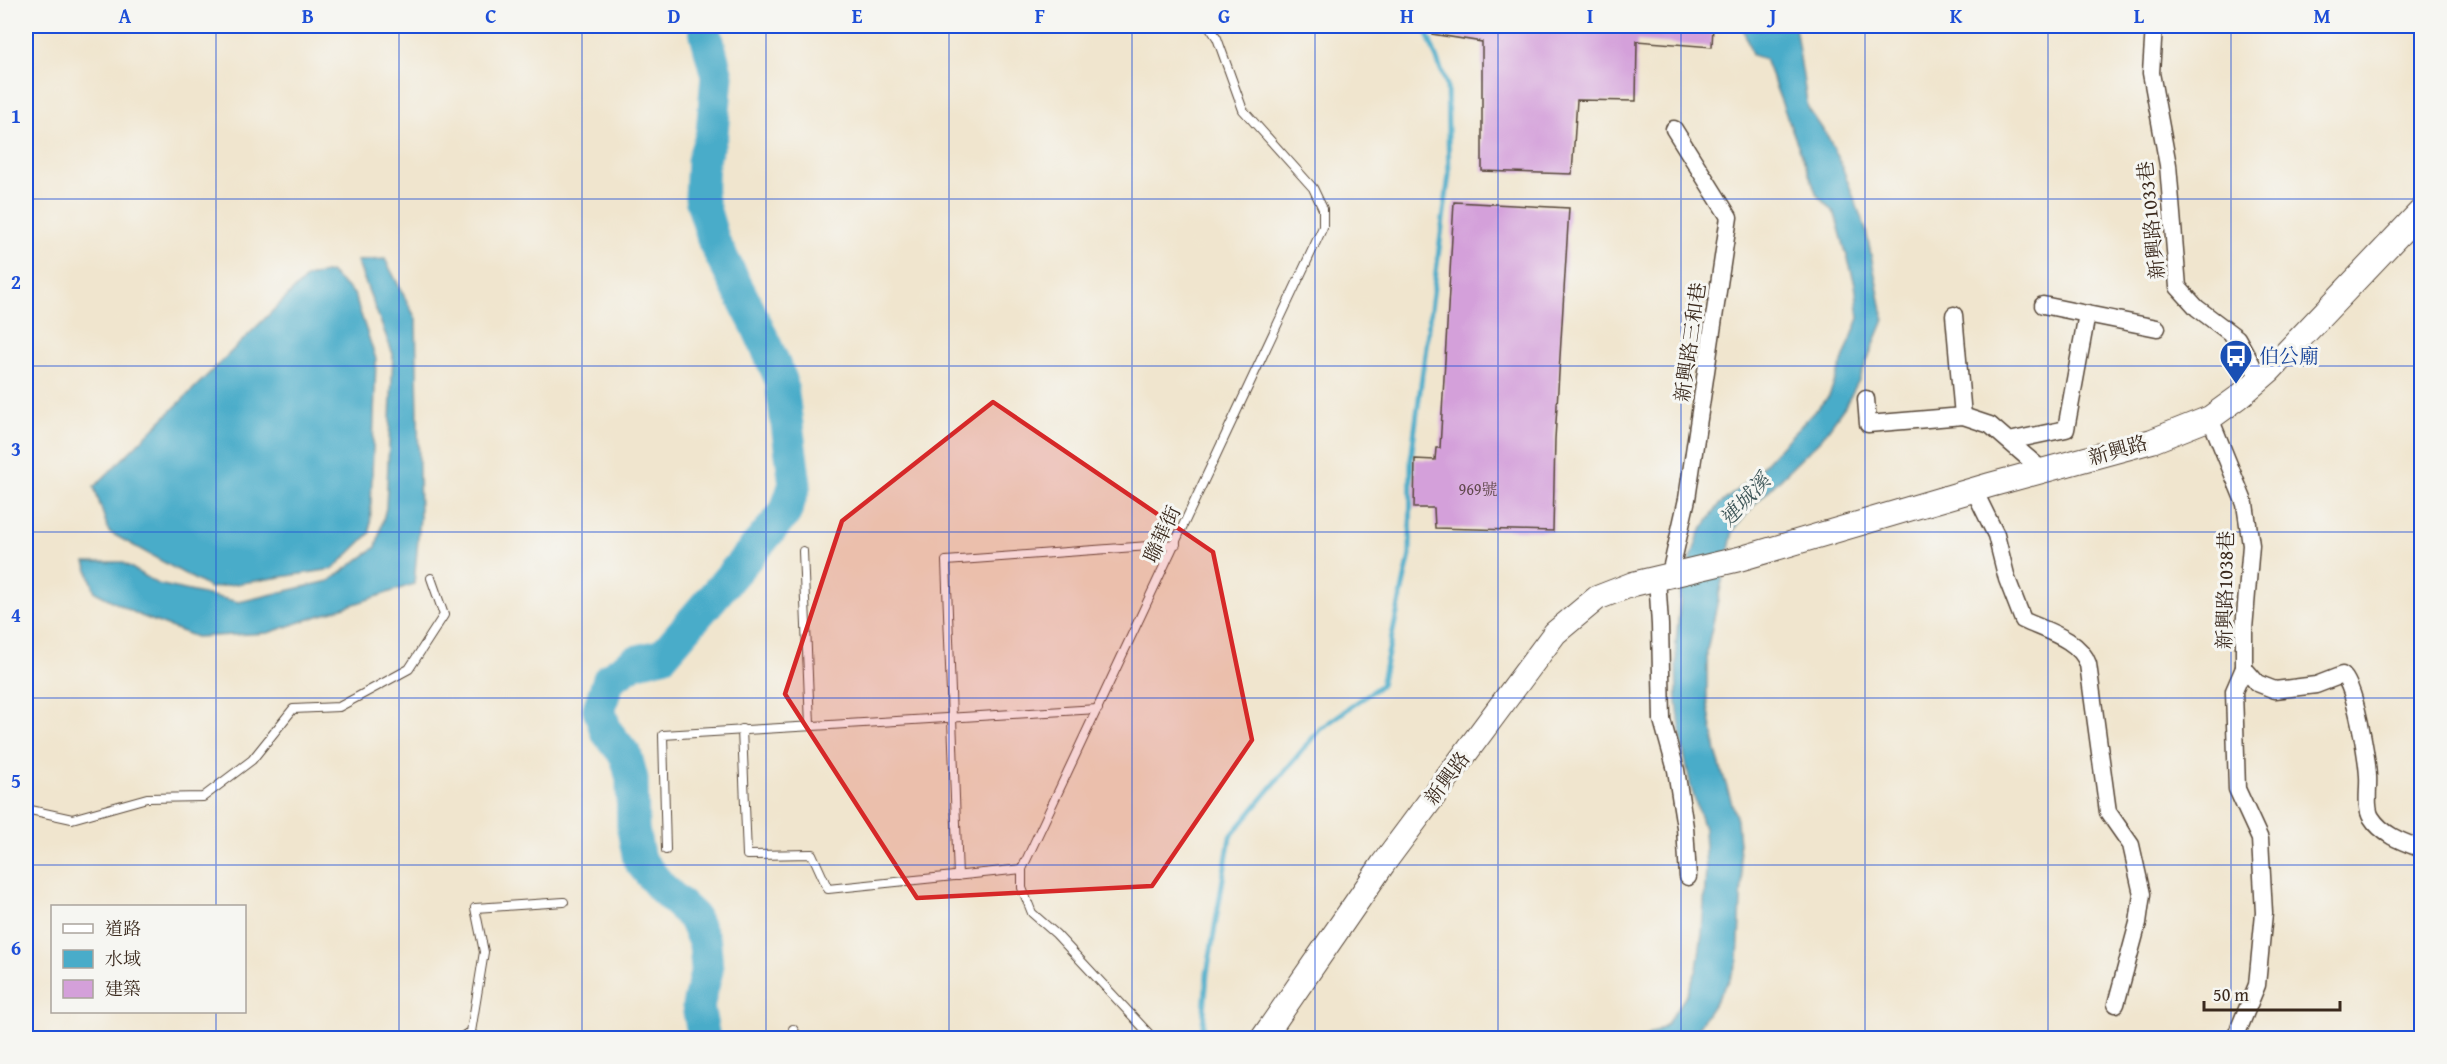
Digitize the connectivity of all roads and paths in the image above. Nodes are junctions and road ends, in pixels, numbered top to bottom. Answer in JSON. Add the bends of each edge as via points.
{"nodes":[{"id":1,"x":1209,"y":26,"type":"edge"},
{"id":2,"x":2154,"y":26,"type":"edge"},
{"id":3,"x":1674,"y":129,"type":"dead end"},
{"id":4,"x":2421,"y":210,"type":"edge"},
{"id":5,"x":2043,"y":305,"type":"dead end"},
{"id":6,"x":2087,"y":314,"type":"junction"},
{"id":7,"x":1954,"y":315,"type":"dead end"},
{"id":8,"x":2157,"y":328,"type":"dead end"},
{"id":9,"x":2260,"y":379,"type":"junction"},
{"id":10,"x":1866,"y":399,"type":"dead end"},
{"id":11,"x":1963,"y":416,"type":"junction"},
{"id":12,"x":2210,"y":418,"type":"junction"},
{"id":13,"x":2009,"y":441,"type":"junction"},
{"id":14,"x":2043,"y":471,"type":"junction"},
{"id":15,"x":1974,"y":490,"type":"junction"},
{"id":16,"x":1176,"y":544,"type":"junction"},
{"id":17,"x":804,"y":550,"type":"dead end"},
{"id":18,"x":1668,"y":574,"type":"junction"},
{"id":19,"x":431,"y":578,"type":"dead end"},
{"id":20,"x":2244,"y":668,"type":"junction"},
{"id":21,"x":1098,"y":709,"type":"junction"},
{"id":22,"x":952,"y":718,"type":"junction"},
{"id":23,"x":810,"y":726,"type":"junction"},
{"id":24,"x":742,"y":729,"type":"junction"},
{"id":25,"x":26,"y":809,"type":"edge"},
{"id":26,"x":2421,"y":849,"type":"edge"},
{"id":27,"x":666,"y":850,"type":"dead end"},
{"id":28,"x":1022,"y":869,"type":"junction"},
{"id":29,"x":958,"y":876,"type":"junction"},
{"id":30,"x":1688,"y":877,"type":"dead end"},
{"id":31,"x":564,"y":902,"type":"dead end"},
{"id":32,"x":2116,"y":1004,"type":"dead end"},
{"id":33,"x":793,"y":1029,"type":"dead end"},
{"id":34,"x":469,"y":1038,"type":"edge"},
{"id":35,"x":799,"y":1038,"type":"edge"},
{"id":36,"x":1153,"y":1038,"type":"edge"},
{"id":37,"x":1263,"y":1038,"type":"edge"},
{"id":38,"x":2235,"y":1038,"type":"edge"}],
"edges":[{"from":1,"to":16,"type":"lane","name":"聯華街","via":[[1243,110],[1313,188],[1323,209],[1323,227]]},
{"from":2,"to":9,"type":"street","name":"新興路1033巷","via":[[2151,73],[2168,165],[2178,287],[2197,308],[2237,338]]},
{"from":3,"to":18,"type":"street","name":"新興路三和巷","via":[[1729,217],[1688,499]]},
{"from":4,"to":9,"type":"street","name":"新興路"},
{"from":5,"to":6,"type":"street"},
{"from":6,"to":8,"type":"street"},
{"from":6,"to":13,"type":"street","via":[[2066,429]]},
{"from":7,"to":11,"type":"street"},
{"from":9,"to":12,"type":"street","name":"新興路"},
{"from":10,"to":11,"type":"street","via":[[1868,424]]},
{"from":11,"to":13,"type":"street","via":[[1990,425]]},
{"from":12,"to":14,"type":"street","name":"新興路","via":[[2152,441]]},
{"from":12,"to":20,"type":"street","name":"新興路1038巷","via":[[2245,504],[2251,546]]},
{"from":13,"to":14,"type":"street"},
{"from":14,"to":15,"type":"street","name":"新興路"},
{"from":15,"to":18,"type":"street","name":"新興路","via":[[1739,559]]},
{"from":15,"to":32,"type":"street","via":[[1996,536],[2007,579],[2024,620],[2074,645],[2083,652],[2088,664],[2108,812],[2131,845],[2142,894]]},
{"from":16,"to":21,"type":"lane","name":"聯華街"},
{"from":16,"to":22,"type":"lane","via":[[946,561]]},
{"from":17,"to":23,"type":"lane"},
{"from":18,"to":30,"type":"street","name":"新興路三和巷","via":[[1660,625],[1662,720],[1676,770]]},
{"from":18,"to":37,"type":"street","name":"新興路","via":[[1598,598],[1555,633],[1383,864]]},
{"from":19,"to":25,"type":"lane","via":[[444,615],[409,669],[339,707],[293,709],[252,760],[203,797],[147,798],[72,819]]},
{"from":20,"to":26,"type":"street","name":"新興路1038巷","via":[[2257,683],[2275,690],[2316,685],[2342,675],[2347,678],[2353,690],[2368,769],[2369,813],[2387,834]]},
{"from":20,"to":38,"type":"street","via":[[2234,691],[2236,789],[2260,839],[2264,914],[2257,985]]},
{"from":21,"to":22,"type":"lane"},
{"from":21,"to":28,"type":"lane","name":"聯華街"},
{"from":22,"to":23,"type":"lane"},
{"from":22,"to":29,"type":"lane"},
{"from":23,"to":24,"type":"lane"},
{"from":24,"to":27,"type":"lane","via":[[663,735]]},
{"from":24,"to":29,"type":"lane","via":[[747,855],[812,854],[828,889]]},
{"from":28,"to":29,"type":"lane"},
{"from":28,"to":36,"type":"lane","via":[[1022,888],[1032,913]]},
{"from":31,"to":34,"type":"lane","via":[[475,908],[484,952]]},
{"from":33,"to":35,"type":"lane"}]}
